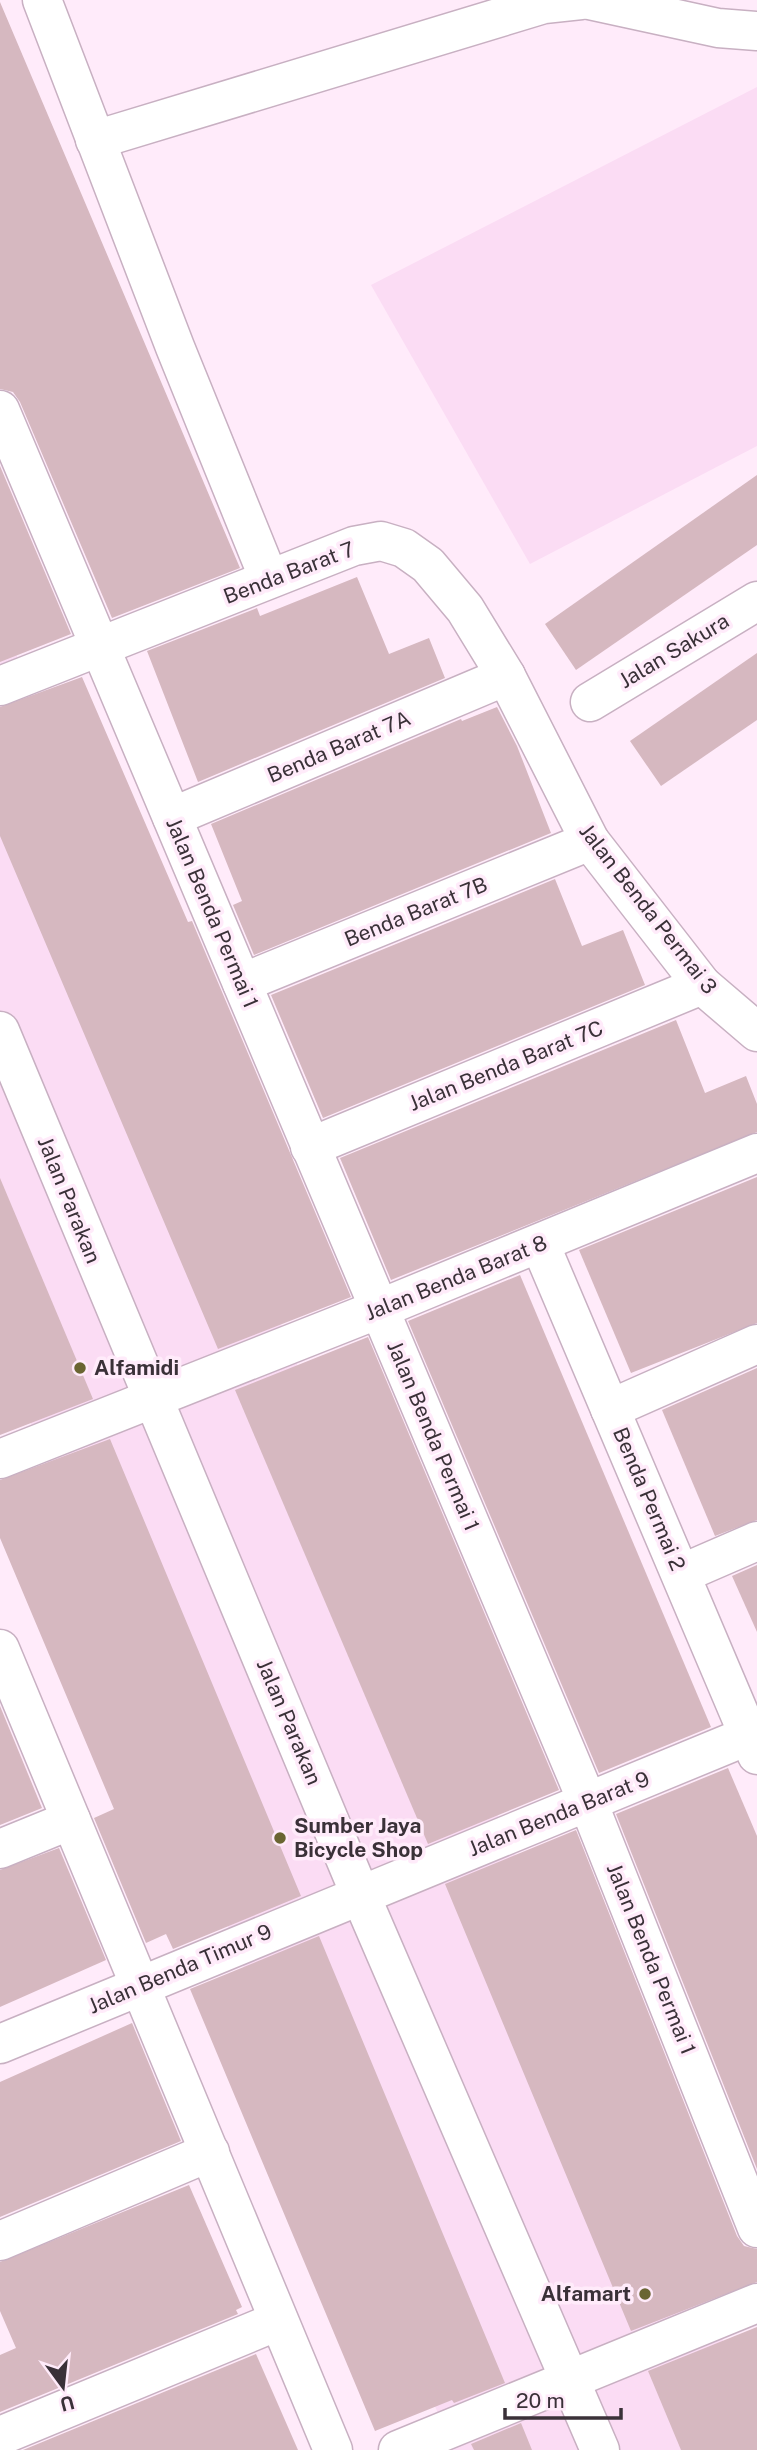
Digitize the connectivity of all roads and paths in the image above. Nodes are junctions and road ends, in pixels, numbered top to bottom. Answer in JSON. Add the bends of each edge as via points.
{"nodes":[{"id":1,"x":42,"y":0,"type":"edge"},
{"id":2,"x":581,"y":0,"type":"edge"},
{"id":3,"x":589,"y":0,"type":"edge"},
{"id":4,"x":757,"y":32,"type":"edge"},
{"id":5,"x":95,"y":140,"type":"junction"},
{"id":6,"x":0,"y":410,"type":"edge"},
{"id":7,"x":269,"y":579,"type":"junction"},
{"id":8,"x":757,"y":601,"type":"edge"},
{"id":9,"x":99,"y":647,"type":"junction"},
{"id":10,"x":506,"y":676,"type":"junction"},
{"id":11,"x":0,"y":686,"type":"edge"},
{"id":12,"x":590,"y":702,"type":"dead end"},
{"id":13,"x":535,"y":736,"type":"joint"},
{"id":14,"x":172,"y":817,"type":"junction"},
{"id":15,"x":590,"y":841,"type":"junction"},
{"id":16,"x":242,"y":983,"type":"junction"},
{"id":17,"x":702,"y":985,"type":"junction"},
{"id":18,"x":0,"y":1031,"type":"edge"},
{"id":19,"x":757,"y":1032,"type":"edge"},
{"id":20,"x":310,"y":1147,"type":"junction"},
{"id":21,"x":757,"y":1153,"type":"edge"},
{"id":22,"x":540,"y":1244,"type":"junction"},
{"id":23,"x":379,"y":1310,"type":"junction"},
{"id":24,"x":757,"y":1344,"type":"edge"},
{"id":25,"x":154,"y":1400,"type":"junction"},
{"id":26,"x":610,"y":1409,"type":"junction"},
{"id":27,"x":0,"y":1459,"type":"edge"},
{"id":28,"x":757,"y":1541,"type":"edge"},
{"id":29,"x":681,"y":1574,"type":"junction"},
{"id":30,"x":2,"y":1658,"type":"edge"},
{"id":31,"x":754,"y":1740,"type":"edge"},
{"id":32,"x":588,"y":1802,"type":"junction"},
{"id":33,"x":71,"y":1820,"type":"junction"},
{"id":34,"x":0,"y":1849,"type":"edge"},
{"id":35,"x":360,"y":1894,"type":"junction"},
{"id":36,"x":142,"y":1986,"type":"junction"},
{"id":37,"x":0,"y":2044,"type":"edge"},
{"id":38,"x":210,"y":2152,"type":"junction"},
{"id":39,"x":757,"y":2228,"type":"edge"},
{"id":40,"x":0,"y":2241,"type":"edge"},
{"id":41,"x":757,"y":2303,"type":"edge"},
{"id":42,"x":278,"y":2321,"type":"junction"},
{"id":43,"x":569,"y":2377,"type":"junction"},
{"id":44,"x":0,"y":2436,"type":"edge"},
{"id":45,"x":333,"y":2450,"type":"edge"},
{"id":46,"x":398,"y":2450,"type":"edge"},
{"id":47,"x":600,"y":2450,"type":"edge"}],
"edges":[{"from":1,"to":5,"type":"street"},
{"from":2,"to":5,"type":"street","via":[[534,7]]},
{"from":3,"to":4,"type":"street"},
{"from":5,"to":7,"type":"street"},
{"from":6,"to":9,"type":"street","name":"Jalan Benda Permai 1"},
{"from":7,"to":9,"type":"street","name":"Benda Barat 7"},
{"from":7,"to":10,"type":"street","name":"Benda Barat 7","via":[[354,546],[381,541],[404,548],[428,565],[465,609]]},
{"from":8,"to":12,"type":"street","name":"Jalan Sakura"},
{"from":9,"to":11,"type":"street","name":"Benda Barat 7"},
{"from":9,"to":14,"type":"street","name":"Jalan Benda Permai 1"},
{"from":10,"to":13,"type":"street","name":"Benda Barat 7"},
{"from":10,"to":14,"type":"street","name":"Benda Barat 7A"},
{"from":13,"to":15,"type":"street","name":"Jalan Benda Permai 3"},
{"from":14,"to":16,"type":"street","name":"Jalan Benda Permai 1"},
{"from":15,"to":16,"type":"street","name":"Benda Barat 7B"},
{"from":15,"to":17,"type":"street","name":"Jalan Benda Permai 3"},
{"from":16,"to":20,"type":"street","name":"Jalan Benda Permai 1"},
{"from":17,"to":19,"type":"street","name":"Jalan Benda Permai 3"},
{"from":17,"to":20,"type":"street","name":"Jalan Benda Barat 7C"},
{"from":18,"to":25,"type":"street","name":"Jalan Parakan"},
{"from":20,"to":23,"type":"street","name":"Jalan Benda Permai 1"},
{"from":21,"to":22,"type":"street","name":"Jalan Benda Barat 8"},
{"from":22,"to":23,"type":"street","name":"Jalan Benda Barat 8"},
{"from":22,"to":26,"type":"street","name":"Benda Permai 2"},
{"from":23,"to":25,"type":"street","name":"Jalan Benda Barat 8"},
{"from":23,"to":32,"type":"street","name":"Jalan Benda Permai 1"},
{"from":24,"to":26,"type":"street"},
{"from":25,"to":27,"type":"street","name":"Jalan Benda Barat 8"},
{"from":25,"to":35,"type":"street","name":"Jalan Parakan"},
{"from":26,"to":29,"type":"street","name":"Benda Permai 2"},
{"from":28,"to":29,"type":"street"},
{"from":29,"to":31,"type":"street","name":"Benda Permai 2"},
{"from":30,"to":33,"type":"street"},
{"from":31,"to":32,"type":"street","name":"Jalan Benda Barat 9"},
{"from":32,"to":35,"type":"street","name":"Jalan Benda Barat 9"},
{"from":32,"to":39,"type":"street","name":"Jalan Benda Permai 1"},
{"from":33,"to":34,"type":"street"},
{"from":33,"to":36,"type":"street"},
{"from":35,"to":36,"type":"street","name":"Jalan Benda Timur 9"},
{"from":35,"to":43,"type":"street","name":"Jalan Parakan"},
{"from":36,"to":37,"type":"street","name":"Jalan Benda Timur 9"},
{"from":36,"to":38,"type":"street"},
{"from":38,"to":40,"type":"street"},
{"from":38,"to":42,"type":"street"},
{"from":41,"to":43,"type":"street"},
{"from":42,"to":44,"type":"street"},
{"from":42,"to":45,"type":"street"},
{"from":43,"to":46,"type":"street"},
{"from":43,"to":47,"type":"street","name":"Jalan Parakan"}]}
